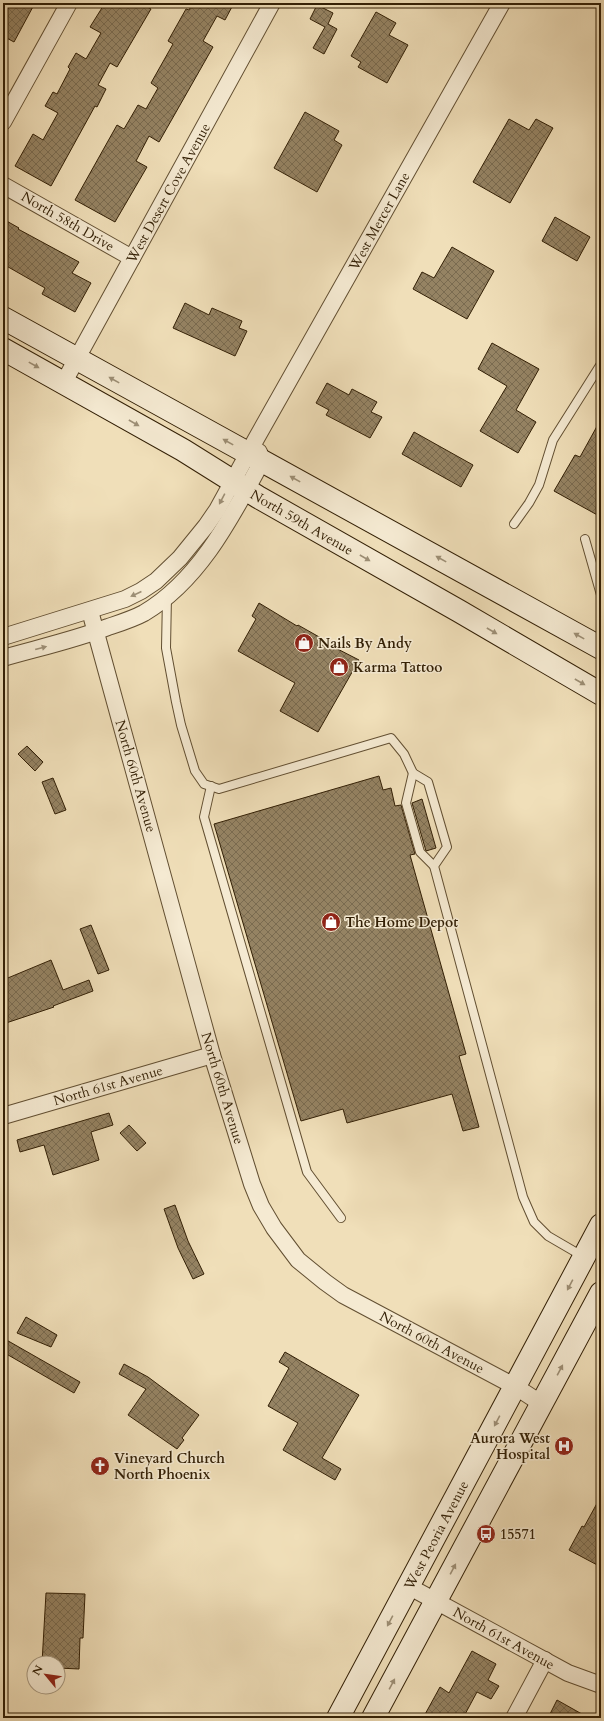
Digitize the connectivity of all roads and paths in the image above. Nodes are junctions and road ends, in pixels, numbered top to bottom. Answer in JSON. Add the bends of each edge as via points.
{"nodes":[{"id":1,"x":69,"y":3,"type":"edge"},
{"id":2,"x":272,"y":3,"type":"edge"},
{"id":3,"x":502,"y":3,"type":"edge"},
{"id":4,"x":3,"y":122,"type":"edge"},
{"id":5,"x":3,"y":185,"type":"edge"},
{"id":6,"x":132,"y":258,"type":"junction"},
{"id":7,"x":3,"y":318,"type":"edge"},
{"id":8,"x":3,"y":349,"type":"edge"},
{"id":9,"x":76,"y":359,"type":"junction"},
{"id":10,"x":601,"y":364,"type":"edge"},
{"id":11,"x":64,"y":382,"type":"junction"},
{"id":12,"x":255,"y":451,"type":"junction"},
{"id":13,"x":239,"y":485,"type":"junction"},
{"id":14,"x":514,"y":524,"type":"dead end"},
{"id":15,"x":585,"y":539,"type":"dead end"},
{"id":16,"x":601,"y":595,"type":"edge"},
{"id":17,"x":167,"y":596,"type":"junction"},
{"id":18,"x":90,"y":611,"type":"junction"},
{"id":19,"x":95,"y":632,"type":"junction"},
{"id":20,"x":3,"y":637,"type":"edge"},
{"id":21,"x":601,"y":648,"type":"edge"},
{"id":22,"x":3,"y":658,"type":"edge"},
{"id":23,"x":601,"y":694,"type":"edge"},
{"id":24,"x":413,"y":773,"type":"junction"},
{"id":25,"x":211,"y":786,"type":"junction"},
{"id":26,"x":434,"y":866,"type":"junction"},
{"id":27,"x":212,"y":1055,"type":"junction"},
{"id":28,"x":3,"y":1116,"type":"edge"},
{"id":29,"x":341,"y":1218,"type":"dead end"},
{"id":30,"x":601,"y":1225,"type":"edge"},
{"id":31,"x":584,"y":1257,"type":"junction"},
{"id":32,"x":601,"y":1293,"type":"edge"},
{"id":33,"x":516,"y":1387,"type":"junction"},
{"id":34,"x":542,"y":1404,"type":"junction"},
{"id":35,"x":408,"y":1586,"type":"junction"},
{"id":36,"x":436,"y":1600,"type":"junction"},
{"id":37,"x":545,"y":1660,"type":"junction"},
{"id":38,"x":601,"y":1685,"type":"edge"},
{"id":39,"x":338,"y":1718,"type":"edge"},
{"id":40,"x":373,"y":1718,"type":"edge"},
{"id":41,"x":514,"y":1718,"type":"edge"}],
"edges":[{"from":1,"to":4,"type":"street"},
{"from":2,"to":6,"type":"street","name":"West Desert Cove Avenue"},
{"from":3,"to":12,"type":"street","name":"West Mercer Lane"},
{"from":5,"to":6,"type":"street","name":"North 58th Drive"},
{"from":6,"to":9,"type":"street","name":"West Desert Cove Avenue"},
{"from":7,"to":9,"type":"main road"},
{"from":8,"to":11,"type":"main road","name":"North 59th Avenue","one_way":true},
{"from":9,"to":11,"type":"street","name":"West Desert Cove Avenue"},
{"from":12,"to":9,"type":"main road","one_way":true},
{"from":10,"to":14,"type":"lane","via":[[553,440],[539,485]]},
{"from":11,"to":13,"type":"main road","name":"North 59th Avenue","one_way":true},
{"from":12,"to":13,"type":"street","name":"West Mercer Lane"},
{"from":21,"to":12,"type":"main road","one_way":true},
{"from":13,"to":17,"type":"street","name":"West Mercer Lane","via":[[210,549],[194,570]]},
{"from":13,"to":18,"type":"street","name":"West Mercer Lane","one_way":true,"via":[[180,558],[156,581],[141,591]]},
{"from":13,"to":23,"type":"main road","name":"North 59th Avenue","one_way":true},
{"from":15,"to":16,"type":"lane"},
{"from":17,"to":19,"type":"street","name":"West Mercer Lane","via":[[143,613]]},
{"from":17,"to":25,"type":"lane","via":[[166,648],[181,725],[195,771],[204,784]]},
{"from":18,"to":19,"type":"street","name":"North 60th Avenue"},
{"from":18,"to":20,"type":"street"},
{"from":22,"to":19,"type":"street","one_way":true},
{"from":19,"to":27,"type":"street","name":"North 60th Avenue"},
{"from":24,"to":25,"type":"lane","via":[[404,754],[391,738],[219,789]]},
{"from":24,"to":26,"type":"lane","via":[[406,803],[420,852]]},
{"from":24,"to":26,"type":"lane","via":[[428,782],[447,847]]},
{"from":25,"to":29,"type":"lane","via":[[204,817],[307,1172]]},
{"from":26,"to":31,"type":"lane","via":[[523,1197],[534,1222],[548,1236]]},
{"from":27,"to":28,"type":"street","name":"North 61st Avenue"},
{"from":27,"to":33,"type":"street","name":"North 60th Avenue","via":[[261,1206],[298,1260],[343,1295]]},
{"from":30,"to":31,"type":"main road","name":"West Peoria Avenue"},
{"from":31,"to":33,"type":"main road","name":"West Peoria Avenue","one_way":true},
{"from":34,"to":32,"type":"main road","one_way":true},
{"from":33,"to":34,"type":"street","name":"North 60th Avenue"},
{"from":33,"to":35,"type":"main road","name":"West Peoria Avenue","one_way":true},
{"from":36,"to":34,"type":"main road","one_way":true},
{"from":35,"to":36,"type":"street","name":"North 61st Avenue"},
{"from":35,"to":39,"type":"main road","name":"West Peoria Avenue","one_way":true},
{"from":36,"to":37,"type":"street","name":"North 61st Avenue"},
{"from":40,"to":36,"type":"main road","one_way":true},
{"from":37,"to":38,"type":"street","name":"North 61st Avenue","via":[[568,1673]]},
{"from":37,"to":41,"type":"street"}]}
